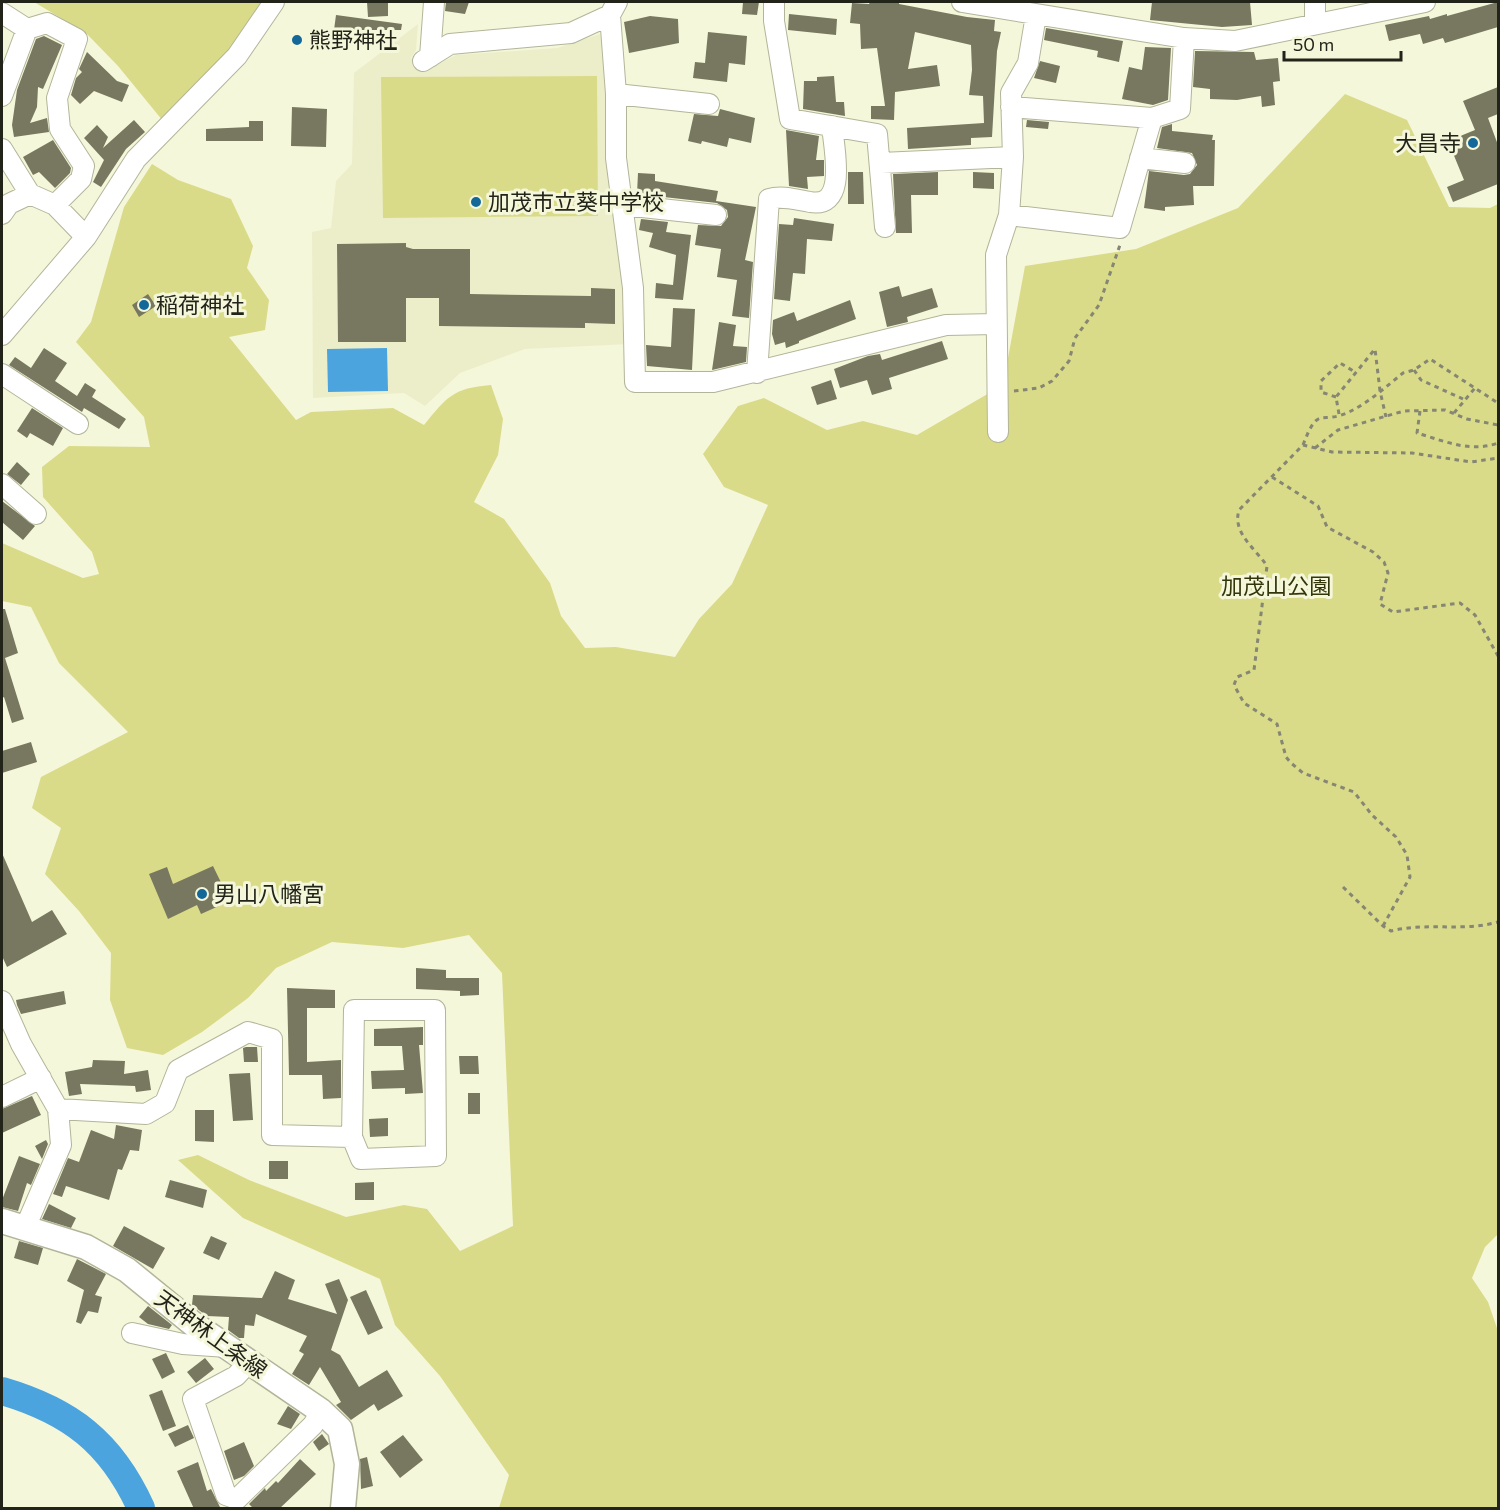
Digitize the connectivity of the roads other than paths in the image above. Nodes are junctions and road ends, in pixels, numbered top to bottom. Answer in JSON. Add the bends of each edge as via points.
{"nodes":[{"id":1,"x":274,"y":2,"type":"edge"},
{"id":2,"x":434,"y":2,"type":"edge"},
{"id":3,"x":774,"y":2,"type":"edge"},
{"id":4,"x":962,"y":2,"type":"edge"},
{"id":5,"x":1315,"y":2,"type":"edge"},
{"id":6,"x":1425,"y":2,"type":"edge"},
{"id":7,"x":614,"y":8,"type":"edge"},
{"id":8,"x":1026,"y":10,"type":"edge"},
{"id":9,"x":2,"y":13,"type":"edge"},
{"id":10,"x":1315,"y":23,"type":"junction"},
{"id":11,"x":27,"y":29,"type":"junction"},
{"id":12,"x":1184,"y":38,"type":"junction"},
{"id":13,"x":616,"y":94,"type":"junction"},
{"id":14,"x":2,"y":96,"type":"edge"},
{"id":15,"x":709,"y":104,"type":"dead end"},
{"id":16,"x":1011,"y":107,"type":"junction"},
{"id":17,"x":1152,"y":118,"type":"junction"},
{"id":18,"x":832,"y":126,"type":"junction"},
{"id":19,"x":2,"y":152,"type":"edge"},
{"id":20,"x":1013,"y":157,"type":"junction"},
{"id":21,"x":1140,"y":158,"type":"junction"},
{"id":22,"x":881,"y":163,"type":"junction"},
{"id":23,"x":1185,"y":163,"type":"dead end"},
{"id":24,"x":30,"y":194,"type":"junction"},
{"id":25,"x":55,"y":205,"type":"junction"},
{"id":26,"x":624,"y":205,"type":"junction"},
{"id":27,"x":2,"y":214,"type":"edge"},
{"id":28,"x":1009,"y":214,"type":"junction"},
{"id":29,"x":716,"y":215,"type":"dead end"},
{"id":30,"x":885,"y":228,"type":"dead end"},
{"id":31,"x":86,"y":237,"type":"junction"},
{"id":32,"x":8,"y":314,"type":"edge"},
{"id":33,"x":994,"y":324,"type":"junction"},
{"id":34,"x":2,"y":335,"type":"edge"},
{"id":35,"x":757,"y":373,"type":"junction"},
{"id":36,"x":2,"y":374,"type":"edge"},
{"id":37,"x":78,"y":424,"type":"dead end"},
{"id":38,"x":998,"y":432,"type":"dead end"},
{"id":39,"x":2,"y":484,"type":"edge"},
{"id":40,"x":36,"y":513,"type":"dead end"},
{"id":41,"x":2,"y":1001,"type":"edge"},
{"id":42,"x":40,"y":1078,"type":"junction"},
{"id":43,"x":2,"y":1097,"type":"edge"},
{"id":44,"x":58,"y":1109,"type":"junction"},
{"id":45,"x":352,"y":1137,"type":"junction"},
{"id":46,"x":2,"y":1221,"type":"edge"},
{"id":47,"x":25,"y":1228,"type":"junction"},
{"id":48,"x":132,"y":1333,"type":"dead end"},
{"id":49,"x":227,"y":1347,"type":"junction"},
{"id":50,"x":249,"y":1362,"type":"junction"},
{"id":51,"x":321,"y":1411,"type":"junction"},
{"id":52,"x":343,"y":1509,"type":"edge"}],
"edges":[{"from":1,"to":31,"type":"street","via":[[237,56],[136,159]]},
{"from":2,"to":7,"type":"street","via":[[427,59],[450,44],[571,33]]},
{"from":3,"to":18,"type":"street","via":[[790,119]]},
{"from":4,"to":8,"type":"street"},
{"from":5,"to":10,"type":"street"},
{"from":6,"to":10,"type":"street"},
{"from":7,"to":13,"type":"street"},
{"from":8,"to":12,"type":"street"},
{"from":8,"to":16,"type":"street","via":[[1028,63],[1011,93]]},
{"from":9,"to":11,"type":"street"},
{"from":10,"to":12,"type":"street","via":[[1235,41]]},
{"from":11,"to":14,"type":"street"},
{"from":11,"to":25,"type":"street","via":[[47,23],[77,39],[57,98],[60,129],[84,166],[81,179]]},
{"from":12,"to":17,"type":"street","via":[[1179,109]]},
{"from":13,"to":15,"type":"street"},
{"from":13,"to":26,"type":"street","via":[[616,158]]},
{"from":16,"to":17,"type":"street"},
{"from":16,"to":20,"type":"street"},
{"from":17,"to":21,"type":"street"},
{"from":18,"to":22,"type":"street","via":[[877,134]]},
{"from":18,"to":35,"type":"street","via":[[836,188],[828,200],[819,204],[777,196],[769,199]]},
{"from":19,"to":24,"type":"street"},
{"from":20,"to":22,"type":"street"},
{"from":20,"to":28,"type":"street"},
{"from":21,"to":23,"type":"street"},
{"from":21,"to":28,"type":"street","via":[[1120,228]]},
{"from":22,"to":30,"type":"street"},
{"from":24,"to":25,"type":"street"},
{"from":24,"to":27,"type":"street","via":[[9,204]]},
{"from":25,"to":31,"type":"street"},
{"from":26,"to":29,"type":"street"},
{"from":26,"to":35,"type":"street","via":[[633,288],[635,382],[713,382]]},
{"from":28,"to":33,"type":"street","via":[[996,255]]},
{"from":31,"to":32,"type":"street"},
{"from":32,"to":34,"type":"street"},
{"from":33,"to":35,"type":"street","via":[[946,325]]},
{"from":33,"to":38,"type":"street"},
{"from":36,"to":37,"type":"street"},
{"from":39,"to":40,"type":"street"},
{"from":41,"to":42,"type":"street"},
{"from":42,"to":43,"type":"street"},
{"from":42,"to":44,"type":"street"},
{"from":44,"to":45,"type":"street","via":[[146,1114],[165,1103],[178,1070],[248,1032],[272,1039],[272,1135]]},
{"from":44,"to":47,"type":"street","via":[[61,1145]]},
{"from":45,"to":45,"type":"street","via":[[361,1158],[436,1155],[435,1010],[354,1010]]},
{"from":46,"to":47,"type":"main road","name":"天神林上条線"},
{"from":47,"to":49,"type":"main road","name":"天神林上条線","via":[[86,1247],[127,1270]]},
{"from":48,"to":49,"type":"street","via":[[183,1344]]},
{"from":49,"to":50,"type":"main road","name":"天神林上条線"},
{"from":50,"to":51,"type":"main road","name":"天神林上条線"},
{"from":50,"to":51,"type":"street","via":[[236,1376],[193,1399],[226,1495],[237,1499],[313,1425]]},
{"from":51,"to":52,"type":"main road","name":"天神林上条線","via":[[340,1428],[347,1464]]}]}
